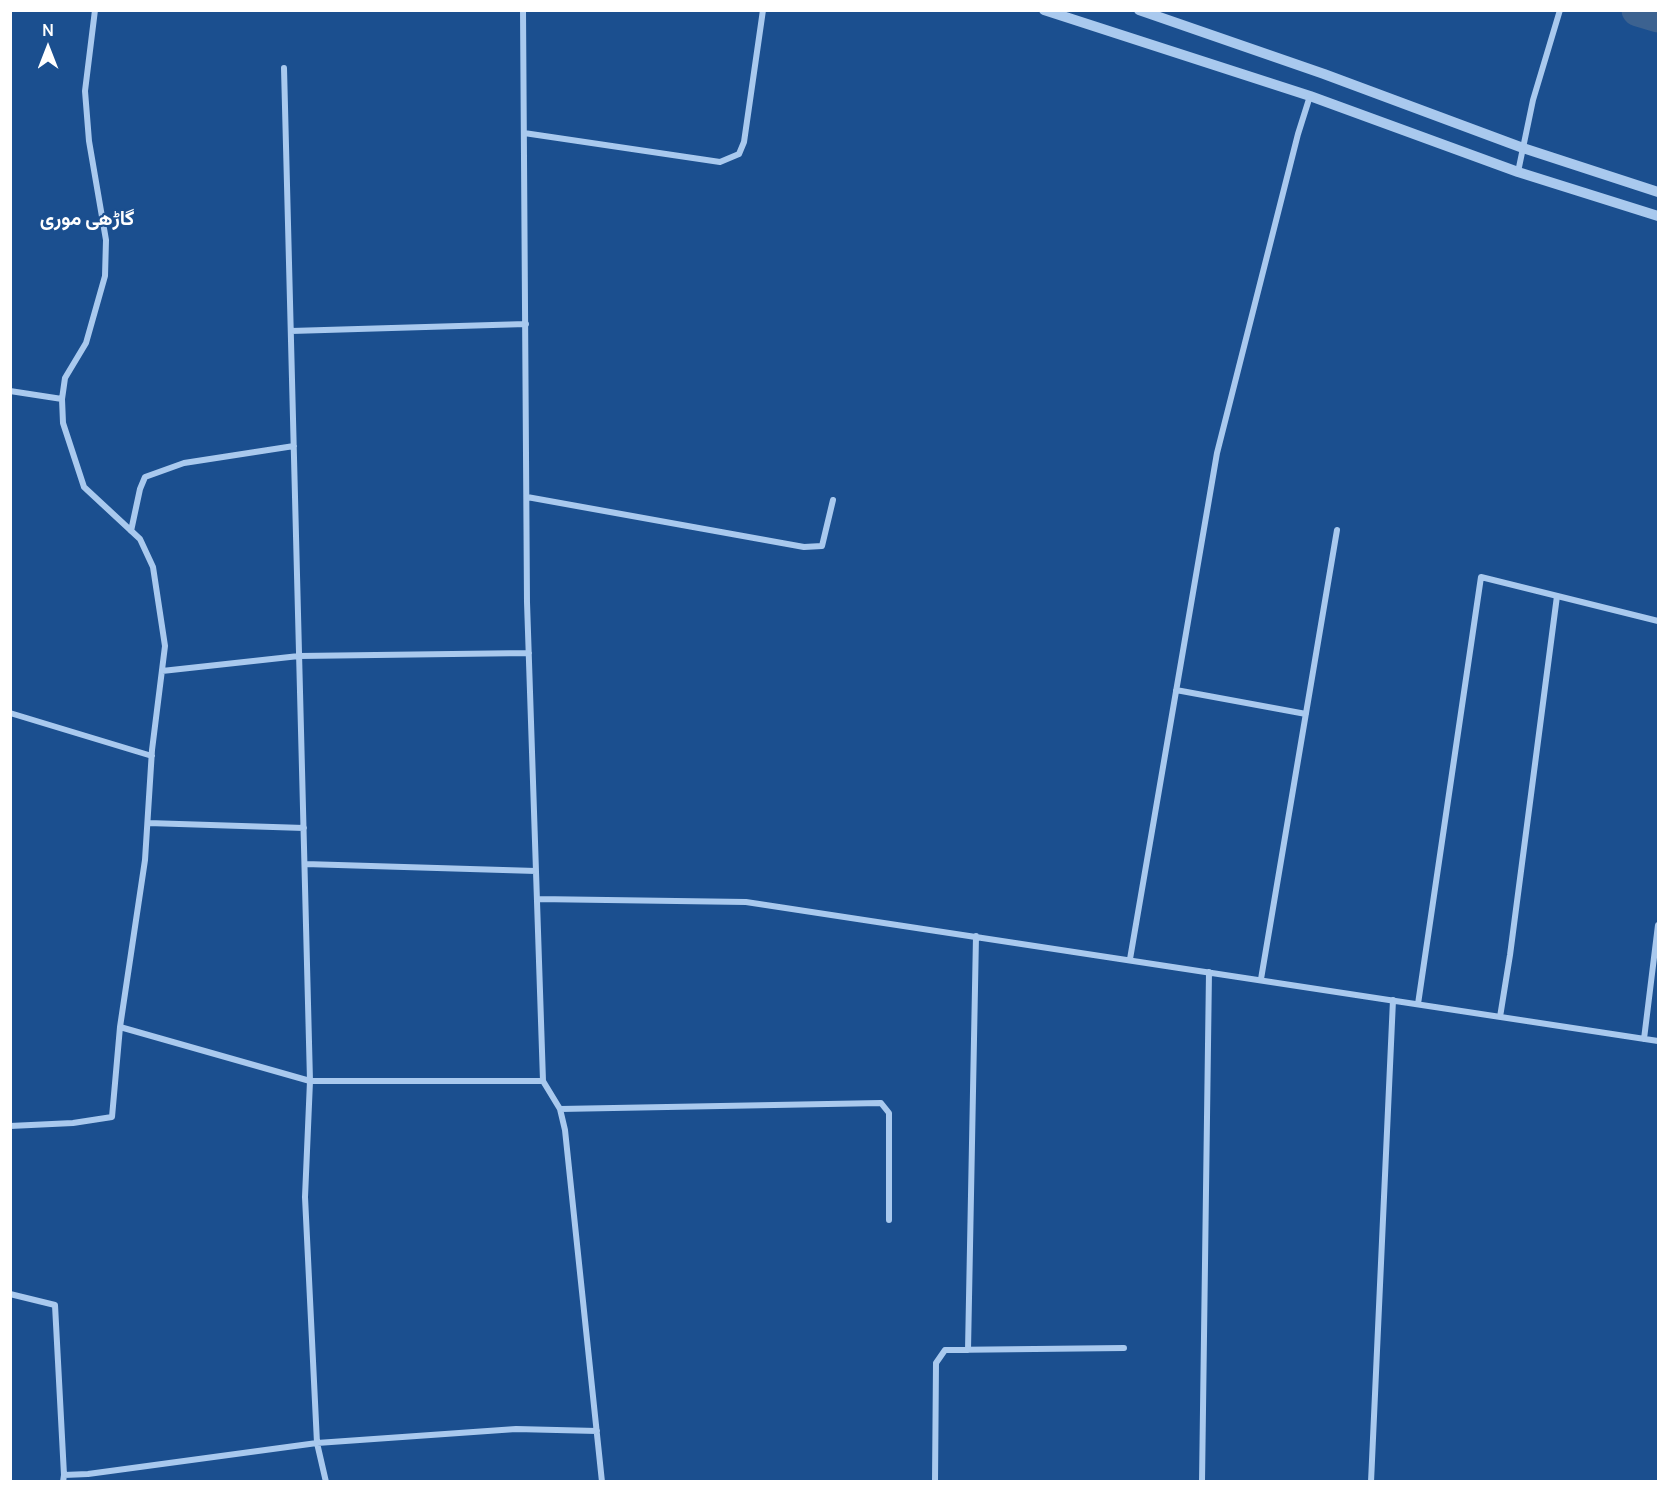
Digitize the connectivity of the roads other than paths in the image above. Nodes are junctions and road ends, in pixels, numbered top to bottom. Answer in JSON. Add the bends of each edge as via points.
{"nodes":[{"id":1,"x":95,"y":10,"type":"edge"},
{"id":2,"x":523,"y":10,"type":"edge"},
{"id":3,"x":764,"y":10,"type":"edge"},
{"id":4,"x":1044,"y":10,"type":"edge"},
{"id":5,"x":1139,"y":10,"type":"edge"},
{"id":6,"x":1560,"y":10,"type":"edge"},
{"id":7,"x":284,"y":68,"type":"dead end"},
{"id":8,"x":1310,"y":96,"type":"junction"},
{"id":9,"x":524,"y":133,"type":"junction"},
{"id":10,"x":1523,"y":148,"type":"junction"},
{"id":11,"x":1518,"y":172,"type":"junction"},
{"id":12,"x":1659,"y":192,"type":"edge"},
{"id":13,"x":1659,"y":216,"type":"edge"},
{"id":14,"x":526,"y":324,"type":"junction"},
{"id":15,"x":291,"y":331,"type":"junction"},
{"id":16,"x":10,"y":391,"type":"edge"},
{"id":17,"x":62,"y":399,"type":"junction"},
{"id":18,"x":294,"y":446,"type":"junction"},
{"id":19,"x":527,"y":497,"type":"junction"},
{"id":20,"x":833,"y":500,"type":"dead end"},
{"id":21,"x":1337,"y":530,"type":"dead end"},
{"id":22,"x":131,"y":531,"type":"junction"},
{"id":23,"x":1557,"y":596,"type":"junction"},
{"id":24,"x":1659,"y":621,"type":"edge"},
{"id":25,"x":529,"y":653,"type":"junction"},
{"id":26,"x":300,"y":656,"type":"junction"},
{"id":27,"x":162,"y":670,"type":"junction"},
{"id":28,"x":1176,"y":690,"type":"junction"},
{"id":29,"x":10,"y":713,"type":"edge"},
{"id":30,"x":1306,"y":714,"type":"junction"},
{"id":31,"x":152,"y":756,"type":"junction"},
{"id":32,"x":148,"y":823,"type":"junction"},
{"id":33,"x":304,"y":828,"type":"junction"},
{"id":34,"x":305,"y":864,"type":"junction"},
{"id":35,"x":536,"y":871,"type":"junction"},
{"id":36,"x":537,"y":899,"type":"junction"},
{"id":37,"x":1659,"y":925,"type":"edge"},
{"id":38,"x":976,"y":936,"type":"junction"},
{"id":39,"x":1130,"y":959,"type":"junction"},
{"id":40,"x":1209,"y":972,"type":"junction"},
{"id":41,"x":1261,"y":980,"type":"junction"},
{"id":42,"x":1393,"y":1000,"type":"junction"},
{"id":43,"x":1418,"y":1004,"type":"junction"},
{"id":44,"x":1500,"y":1017,"type":"junction"},
{"id":45,"x":120,"y":1027,"type":"junction"},
{"id":46,"x":1644,"y":1039,"type":"junction"},
{"id":47,"x":1659,"y":1041,"type":"edge"},
{"id":48,"x":310,"y":1081,"type":"junction"},
{"id":49,"x":543,"y":1081,"type":"junction"},
{"id":50,"x":560,"y":1109,"type":"junction"},
{"id":51,"x":10,"y":1126,"type":"edge"},
{"id":52,"x":890,"y":1220,"type":"dead end"},
{"id":53,"x":10,"y":1294,"type":"edge"},
{"id":54,"x":1124,"y":1348,"type":"dead end"},
{"id":55,"x":968,"y":1350,"type":"junction"},
{"id":56,"x":597,"y":1431,"type":"junction"},
{"id":57,"x":317,"y":1443,"type":"junction"},
{"id":58,"x":64,"y":1478,"type":"edge"},
{"id":59,"x":326,"y":1482,"type":"edge"},
{"id":60,"x":602,"y":1482,"type":"edge"},
{"id":61,"x":935,"y":1482,"type":"edge"},
{"id":62,"x":1203,"y":1482,"type":"edge"},
{"id":63,"x":1371,"y":1482,"type":"edge"}],
"edges":[{"from":1,"to":17,"type":"street","via":[[85,91],[88,141],[106,240],[105,276],[86,343],[65,378]]},
{"from":2,"to":9,"type":"street"},
{"from":3,"to":9,"type":"street","via":[[739,154],[720,162]]},
{"from":4,"to":8,"type":"street"},
{"from":5,"to":10,"type":"street"},
{"from":6,"to":10,"type":"street"},
{"from":7,"to":15,"type":"street"},
{"from":8,"to":11,"type":"street"},
{"from":8,"to":28,"type":"street","via":[[1217,453]]},
{"from":9,"to":14,"type":"street"},
{"from":10,"to":11,"type":"street"},
{"from":10,"to":12,"type":"street"},
{"from":11,"to":13,"type":"street"},
{"from":14,"to":15,"type":"street"},
{"from":14,"to":19,"type":"street"},
{"from":15,"to":18,"type":"street"},
{"from":16,"to":17,"type":"street"},
{"from":17,"to":22,"type":"street","via":[[63,423],[84,487]]},
{"from":18,"to":22,"type":"street","via":[[184,463],[145,477]]},
{"from":18,"to":26,"type":"street"},
{"from":19,"to":20,"type":"street","via":[[804,547],[822,546]]},
{"from":19,"to":25,"type":"street"},
{"from":21,"to":30,"type":"street"},
{"from":22,"to":27,"type":"street","via":[[140,539],[153,567],[165,646]]},
{"from":23,"to":24,"type":"street"},
{"from":23,"to":43,"type":"street","via":[[1481,577]]},
{"from":23,"to":44,"type":"street"},
{"from":25,"to":26,"type":"street"},
{"from":25,"to":35,"type":"street"},
{"from":26,"to":27,"type":"street"},
{"from":26,"to":33,"type":"street"},
{"from":27,"to":31,"type":"street"},
{"from":28,"to":30,"type":"street"},
{"from":28,"to":39,"type":"street"},
{"from":29,"to":31,"type":"street"},
{"from":30,"to":41,"type":"street"},
{"from":31,"to":32,"type":"street"},
{"from":32,"to":33,"type":"street"},
{"from":32,"to":45,"type":"street"},
{"from":33,"to":34,"type":"street"},
{"from":34,"to":35,"type":"street"},
{"from":34,"to":48,"type":"street"},
{"from":35,"to":36,"type":"street"},
{"from":36,"to":38,"type":"street","via":[[746,902]]},
{"from":36,"to":49,"type":"street"},
{"from":37,"to":46,"type":"street"},
{"from":38,"to":39,"type":"street"},
{"from":38,"to":55,"type":"street"},
{"from":39,"to":40,"type":"street"},
{"from":40,"to":41,"type":"street"},
{"from":40,"to":62,"type":"street"},
{"from":41,"to":42,"type":"street"},
{"from":42,"to":43,"type":"street"},
{"from":42,"to":63,"type":"street"},
{"from":43,"to":44,"type":"street"},
{"from":44,"to":46,"type":"street"},
{"from":45,"to":48,"type":"street"},
{"from":45,"to":51,"type":"street","via":[[112,1117]]},
{"from":46,"to":47,"type":"street"},
{"from":48,"to":49,"type":"street"},
{"from":48,"to":57,"type":"street","via":[[305,1197]]},
{"from":49,"to":50,"type":"street"},
{"from":50,"to":52,"type":"street","via":[[881,1103],[889,1113]]},
{"from":50,"to":56,"type":"street"},
{"from":53,"to":58,"type":"street","via":[[54,1305]]},
{"from":54,"to":55,"type":"street"},
{"from":55,"to":61,"type":"street","via":[[945,1350],[936,1363]]},
{"from":56,"to":57,"type":"street","via":[[516,1429]]},
{"from":56,"to":60,"type":"street"},
{"from":57,"to":58,"type":"street"},
{"from":57,"to":59,"type":"street"}]}
